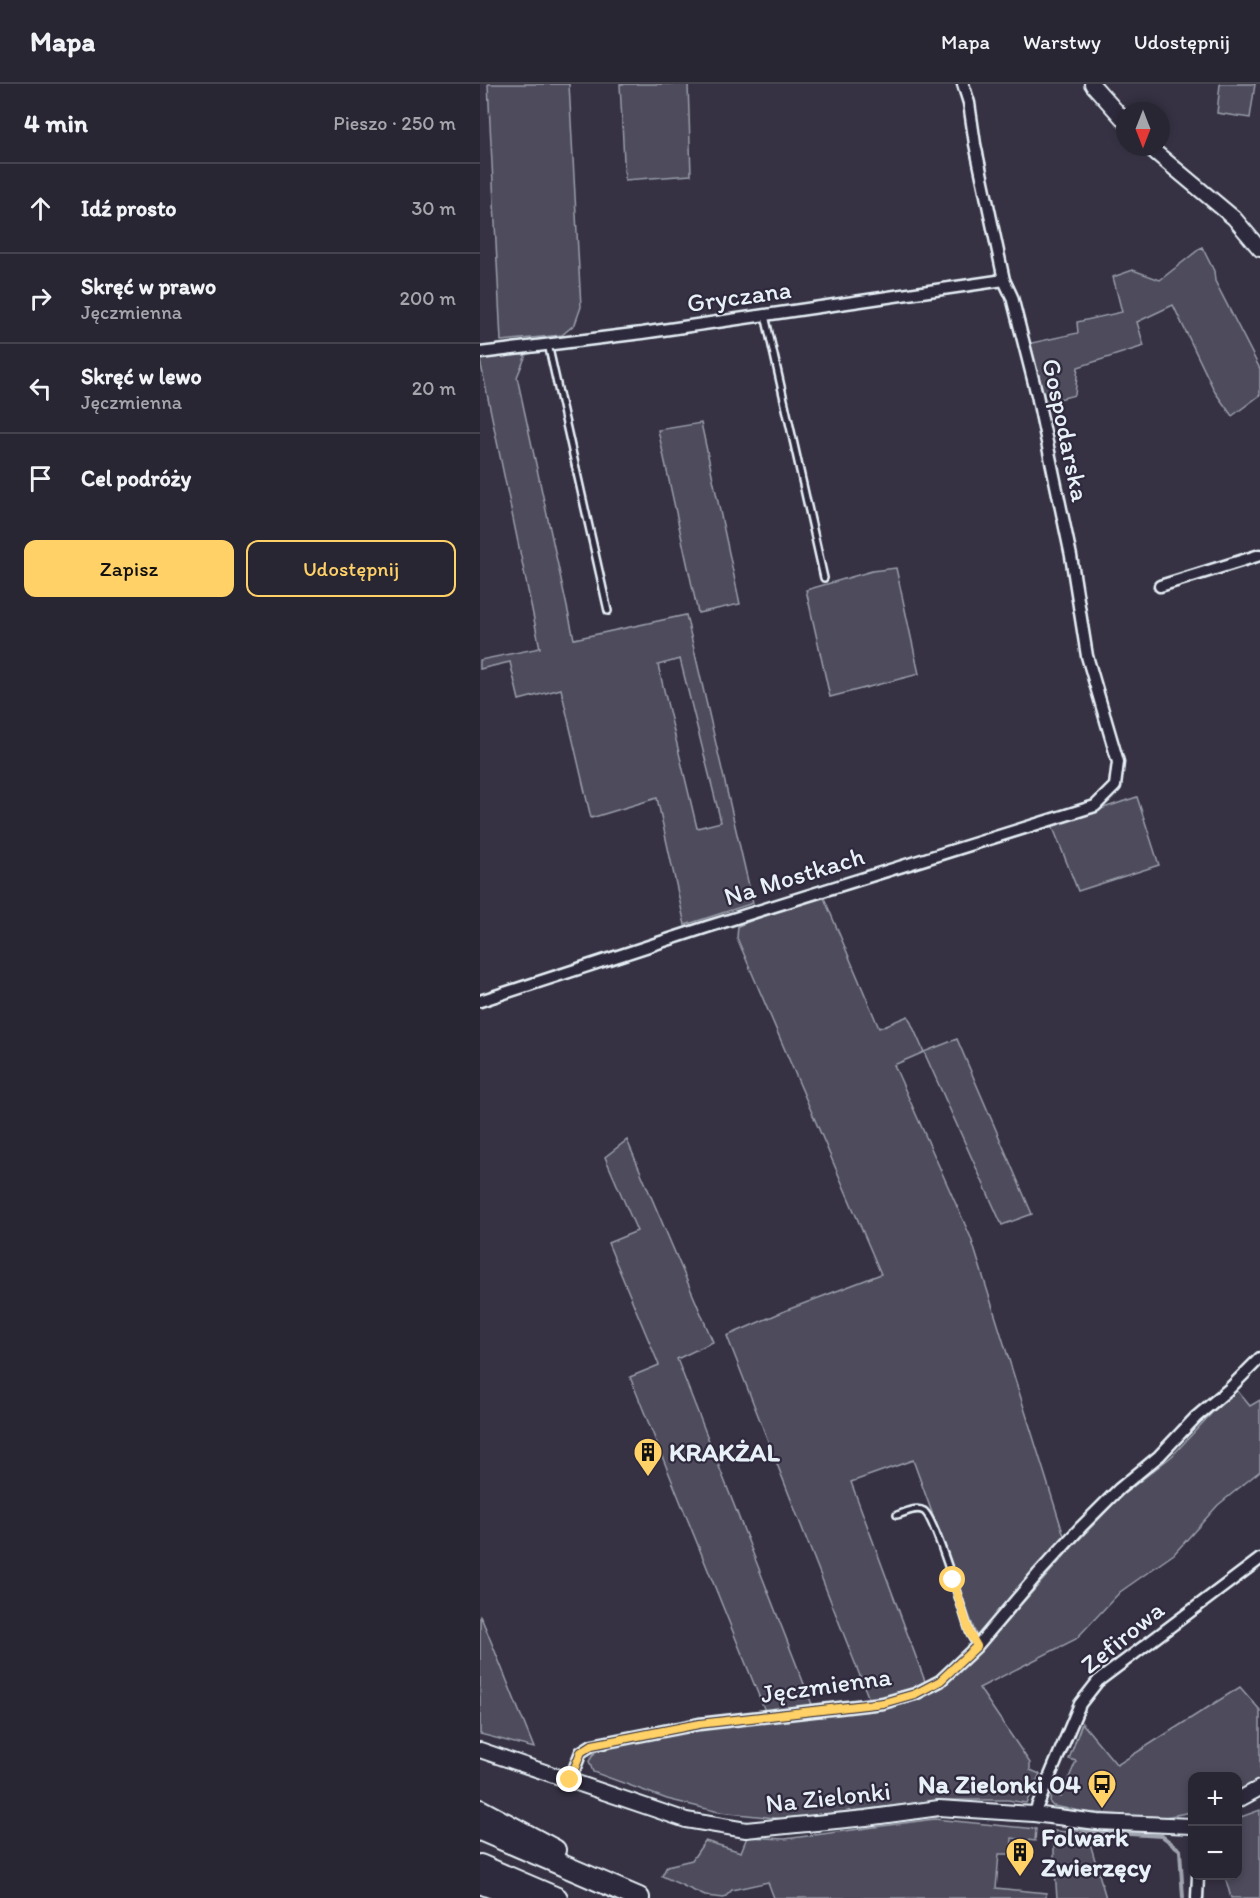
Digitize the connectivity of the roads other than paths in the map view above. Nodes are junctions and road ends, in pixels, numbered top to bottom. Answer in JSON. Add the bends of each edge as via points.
{"nodes":[{"id":1,"x":963,"y":84,"type":"edge"},
{"id":2,"x":1092,"y":84,"type":"edge"},
{"id":3,"x":1116,"y":111,"type":"edge"},
{"id":4,"x":1160,"y":156,"type":"edge"},
{"id":5,"x":1260,"y":249,"type":"edge"},
{"id":6,"x":1004,"y":280,"type":"junction"},
{"id":7,"x":765,"y":315,"type":"junction"},
{"id":8,"x":548,"y":344,"type":"junction"},
{"id":9,"x":480,"y":353,"type":"edge"},
{"id":10,"x":1260,"y":555,"type":"edge"},
{"id":11,"x":824,"y":578,"type":"dead end"},
{"id":12,"x":1160,"y":586,"type":"dead end"},
{"id":13,"x":608,"y":611,"type":"dead end"},
{"id":14,"x":1115,"y":786,"type":"joint"},
{"id":15,"x":480,"y":1000,"type":"edge"},
{"id":16,"x":1260,"y":1358,"type":"edge"},
{"id":17,"x":897,"y":1515,"type":"dead end"},
{"id":18,"x":1260,"y":1559,"type":"edge"},
{"id":19,"x":977,"y":1646,"type":"junction"},
{"id":20,"x":480,"y":1750,"type":"edge"},
{"id":21,"x":570,"y":1780,"type":"junction"},
{"id":22,"x":1260,"y":1788,"type":"edge"},
{"id":23,"x":1242,"y":1798,"type":"edge"},
{"id":24,"x":480,"y":1810,"type":"edge"},
{"id":25,"x":1034,"y":1814,"type":"junction"},
{"id":26,"x":1188,"y":1826,"type":"edge"},
{"id":27,"x":480,"y":1830,"type":"edge"},
{"id":28,"x":480,"y":1865,"type":"edge"},
{"id":29,"x":596,"y":1879,"type":"junction"},
{"id":30,"x":1198,"y":1880,"type":"edge"},
{"id":31,"x":480,"y":1883,"type":"edge"},
{"id":32,"x":521,"y":1898,"type":"edge"},
{"id":33,"x":557,"y":1898,"type":"edge"},
{"id":34,"x":639,"y":1898,"type":"edge"},
{"id":35,"x":1197,"y":1898,"type":"edge"}],
"edges":[{"from":1,"to":6,"type":"street","name":"Gospodarska"},
{"from":2,"to":3,"type":"street"},
{"from":4,"to":5,"type":"street","via":[[1233,218]]},
{"from":6,"to":7,"type":"street","name":"Gryczana"},
{"from":6,"to":14,"type":"street","name":"Gospodarska","via":[[1037,394],[1071,556],[1087,656],[1118,762]]},
{"from":7,"to":8,"type":"street","name":"Gryczana"},
{"from":7,"to":11,"type":"lane"},
{"from":8,"to":9,"type":"street","name":"Gryczana"},
{"from":8,"to":13,"type":"lane"},
{"from":10,"to":12,"type":"street"},
{"from":14,"to":15,"type":"street","name":"Na Mostkach","via":[[1095,806]]},
{"from":16,"to":19,"type":"street","name":"Jęczmienna","via":[[1159,1456],[1119,1489],[1038,1574]]},
{"from":17,"to":19,"type":"lane","via":[[915,1509],[927,1514]]},
{"from":18,"to":25,"type":"street","name":"Zefirowa","via":[[1098,1681],[1080,1704]]},
{"from":19,"to":21,"type":"street","name":"Jęczmienna","via":[[940,1681],[915,1694],[883,1703],[699,1724],[592,1745],[581,1752]]},
{"from":20,"to":21,"type":"street","name":"Na Zielonki"},
{"from":21,"to":25,"type":"street","name":"Na Zielonki","via":[[686,1820],[747,1830],[939,1809]]},
{"from":22,"to":23,"type":"street"},
{"from":24,"to":29,"type":"highway","via":[[545,1843]]},
{"from":25,"to":26,"type":"street","name":"Na Zielonki","via":[[1097,1822]]},
{"from":27,"to":29,"type":"highway"},
{"from":28,"to":33,"type":"highway"},
{"from":29,"to":34,"type":"highway"},
{"from":30,"to":35,"type":"street"},
{"from":31,"to":32,"type":"highway"}]}
